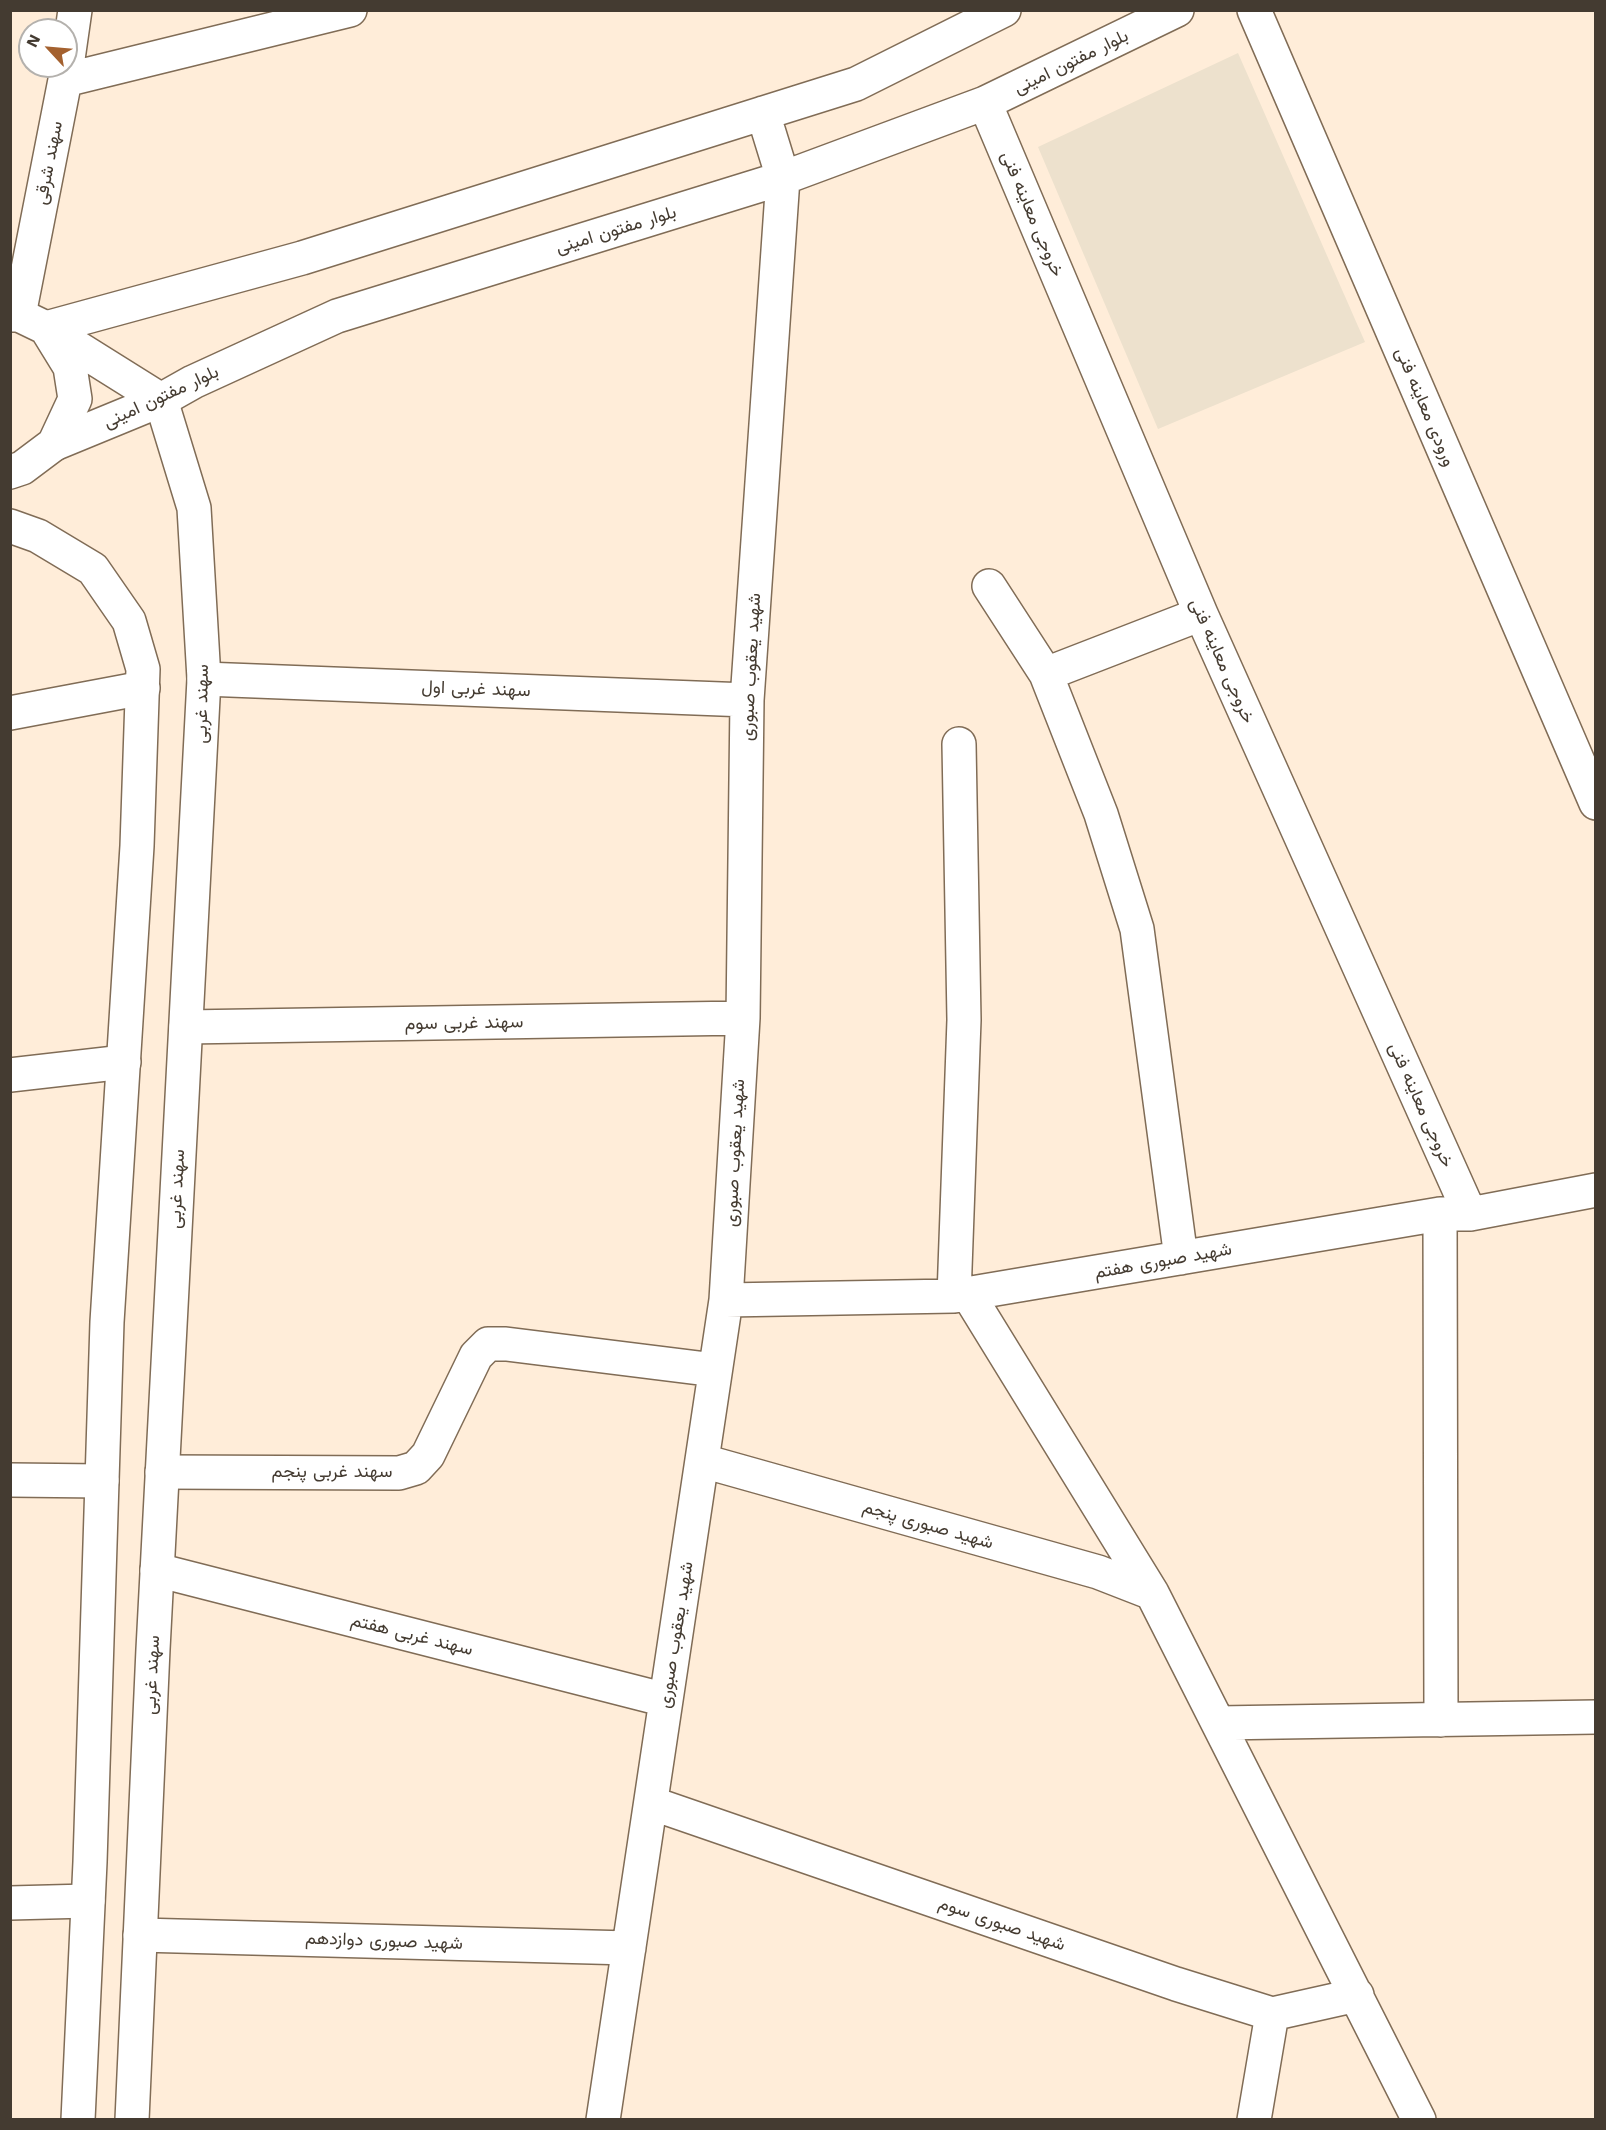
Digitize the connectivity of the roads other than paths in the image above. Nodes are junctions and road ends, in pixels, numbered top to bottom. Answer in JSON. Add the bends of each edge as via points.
{"nodes":[{"id":1,"x":75,"y":10,"type":"edge"},
{"id":2,"x":350,"y":10,"type":"edge"},
{"id":3,"x":1004,"y":10,"type":"edge"},
{"id":4,"x":1177,"y":10,"type":"edge"},
{"id":5,"x":1254,"y":10,"type":"edge"},
{"id":6,"x":65,"y":80,"type":"junction"},
{"id":7,"x":985,"y":103,"type":"junction"},
{"id":8,"x":763,"y":113,"type":"junction"},
{"id":9,"x":783,"y":178,"type":"junction"},
{"id":10,"x":25,"y":319,"type":"edge"},
{"id":11,"x":161,"y":400,"type":"junction"},
{"id":12,"x":54,"y":444,"type":"junction"},
{"id":13,"x":10,"y":472,"type":"edge"},
{"id":14,"x":10,"y":526,"type":"edge"},
{"id":15,"x":990,"y":586,"type":"dead end"},
{"id":16,"x":1201,"y":614,"type":"junction"},
{"id":17,"x":1046,"y":674,"type":"junction"},
{"id":18,"x":204,"y":679,"type":"junction"},
{"id":19,"x":142,"y":688,"type":"junction"},
{"id":20,"x":747,"y":700,"type":"junction"},
{"id":21,"x":10,"y":713,"type":"edge"},
{"id":22,"x":959,"y":744,"type":"dead end"},
{"id":23,"x":1596,"y":802,"type":"edge"},
{"id":24,"x":743,"y":1018,"type":"junction"},
{"id":25,"x":186,"y":1027,"type":"junction"},
{"id":26,"x":124,"y":1062,"type":"junction"},
{"id":27,"x":10,"y":1075,"type":"edge"},
{"id":28,"x":1596,"y":1190,"type":"edge"},
{"id":29,"x":1455,"y":1214,"type":"junction"},
{"id":30,"x":1181,"y":1258,"type":"junction"},
{"id":31,"x":961,"y":1295,"type":"junction"},
{"id":32,"x":726,"y":1300,"type":"junction"},
{"id":33,"x":715,"y":1370,"type":"junction"},
{"id":34,"x":703,"y":1461,"type":"junction"},
{"id":35,"x":162,"y":1472,"type":"junction"},
{"id":36,"x":10,"y":1480,"type":"edge"},
{"id":37,"x":102,"y":1481,"type":"junction"},
{"id":38,"x":157,"y":1570,"type":"junction"},
{"id":39,"x":1152,"y":1593,"type":"junction"},
{"id":40,"x":666,"y":1700,"type":"junction"},
{"id":41,"x":1596,"y":1717,"type":"edge"},
{"id":42,"x":1441,"y":1720,"type":"junction"},
{"id":43,"x":1218,"y":1724,"type":"junction"},
{"id":44,"x":651,"y":1803,"type":"junction"},
{"id":45,"x":88,"y":1901,"type":"junction"},
{"id":46,"x":10,"y":1904,"type":"edge"},
{"id":47,"x":140,"y":1935,"type":"junction"},
{"id":48,"x":629,"y":1948,"type":"junction"},
{"id":49,"x":1357,"y":1995,"type":"junction"},
{"id":50,"x":1272,"y":2014,"type":"junction"},
{"id":51,"x":78,"y":2120,"type":"edge"},
{"id":52,"x":132,"y":2120,"type":"edge"},
{"id":53,"x":603,"y":2120,"type":"edge"},
{"id":54,"x":1254,"y":2120,"type":"edge"},
{"id":55,"x":1419,"y":2120,"type":"edge"}],
"edges":[{"from":1,"to":6,"type":"street","name":"سهند شرقی"},
{"from":2,"to":6,"type":"street"},
{"from":3,"to":8,"type":"street","via":[[856,84]]},
{"from":4,"to":7,"type":"street","name":"بلوار مفتون امینی"},
{"from":5,"to":23,"type":"street","name":"ورودی معاینه فنی"},
{"from":6,"to":10,"type":"street","name":"سهند شرقی"},
{"from":7,"to":9,"type":"street","name":"بلوار مفتون امینی"},
{"from":7,"to":16,"type":"street","name":"خروجی معاینه فنی"},
{"from":8,"to":9,"type":"street"},
{"from":8,"to":10,"type":"street","via":[[302,258]]},
{"from":9,"to":11,"type":"street","name":"بلوار مفتون امینی","via":[[336,316]]},
{"from":9,"to":20,"type":"street","name":"شهید یعقوب صبوری"},
{"from":10,"to":11,"type":"street"},
{"from":10,"to":12,"type":"street","via":[[70,367],[75,399]]},
{"from":11,"to":12,"type":"street","name":"بلوار مفتون امینی"},
{"from":11,"to":18,"type":"street","name":"سهند غربی","via":[[194,508]]},
{"from":12,"to":13,"type":"street","via":[[22,468]]},
{"from":14,"to":19,"type":"street","via":[[38,536],[93,569],[129,621],[143,669]]},
{"from":15,"to":17,"type":"street"},
{"from":16,"to":17,"type":"street"},
{"from":16,"to":29,"type":"street","name":"خروجی معاینه فنی"},
{"from":17,"to":30,"type":"street","via":[[1101,814],[1137,929]]},
{"from":18,"to":20,"type":"street","name":"سهند غربی اول"},
{"from":18,"to":25,"type":"street","name":"سهند غربی"},
{"from":19,"to":21,"type":"street"},
{"from":19,"to":26,"type":"street"},
{"from":20,"to":24,"type":"street","name":"شهید یعقوب صبوری"},
{"from":22,"to":31,"type":"street","via":[[964,1020]]},
{"from":24,"to":25,"type":"street","name":"سهند غربی سوم"},
{"from":24,"to":32,"type":"street","name":"شهید یعقوب صبوری"},
{"from":25,"to":35,"type":"street","name":"سهند غربی"},
{"from":26,"to":27,"type":"street"},
{"from":26,"to":37,"type":"street","via":[[107,1322]]},
{"from":28,"to":29,"type":"street","name":"شهید صبوری هفتم"},
{"from":29,"to":30,"type":"street","name":"شهید صبوری هفتم"},
{"from":29,"to":42,"type":"street"},
{"from":30,"to":31,"type":"street","name":"شهید صبوری هفتم"},
{"from":31,"to":32,"type":"street","name":"شهید صبوری هفتم"},
{"from":31,"to":39,"type":"street"},
{"from":32,"to":33,"type":"street","name":"شهید یعقوب صبوری"},
{"from":33,"to":34,"type":"street","name":"شهید یعقوب صبوری"},
{"from":33,"to":35,"type":"street","name":"سهند غربی پنجم","via":[[488,1344],[476,1356],[428,1455],[416,1468],[399,1473]]},
{"from":34,"to":39,"type":"street","name":"شهید صبوری پنجم","via":[[1087,1569]]},
{"from":34,"to":40,"type":"street","name":"شهید یعقوب صبوری"},
{"from":35,"to":38,"type":"street","name":"سهند غربی"},
{"from":36,"to":37,"type":"street"},
{"from":37,"to":45,"type":"street"},
{"from":38,"to":40,"type":"street","name":"سهند غربی هفتم"},
{"from":38,"to":47,"type":"street","name":"سهند غربی"},
{"from":39,"to":43,"type":"street"},
{"from":40,"to":44,"type":"street","name":"شهید یعقوب صبوری"},
{"from":41,"to":42,"type":"street"},
{"from":42,"to":43,"type":"street"},
{"from":43,"to":49,"type":"street"},
{"from":44,"to":48,"type":"street","name":"شهید یعقوب صبوری"},
{"from":44,"to":50,"type":"street","name":"شهید صبوری سوم"},
{"from":45,"to":46,"type":"street"},
{"from":45,"to":51,"type":"street"},
{"from":47,"to":48,"type":"street","name":"شهید صبوری دوازدهم"},
{"from":47,"to":52,"type":"street","name":"سهند غربی"},
{"from":48,"to":53,"type":"street","name":"شهید یعقوب صبوری"},
{"from":49,"to":50,"type":"street"},
{"from":49,"to":55,"type":"street"},
{"from":50,"to":54,"type":"street"}]}
